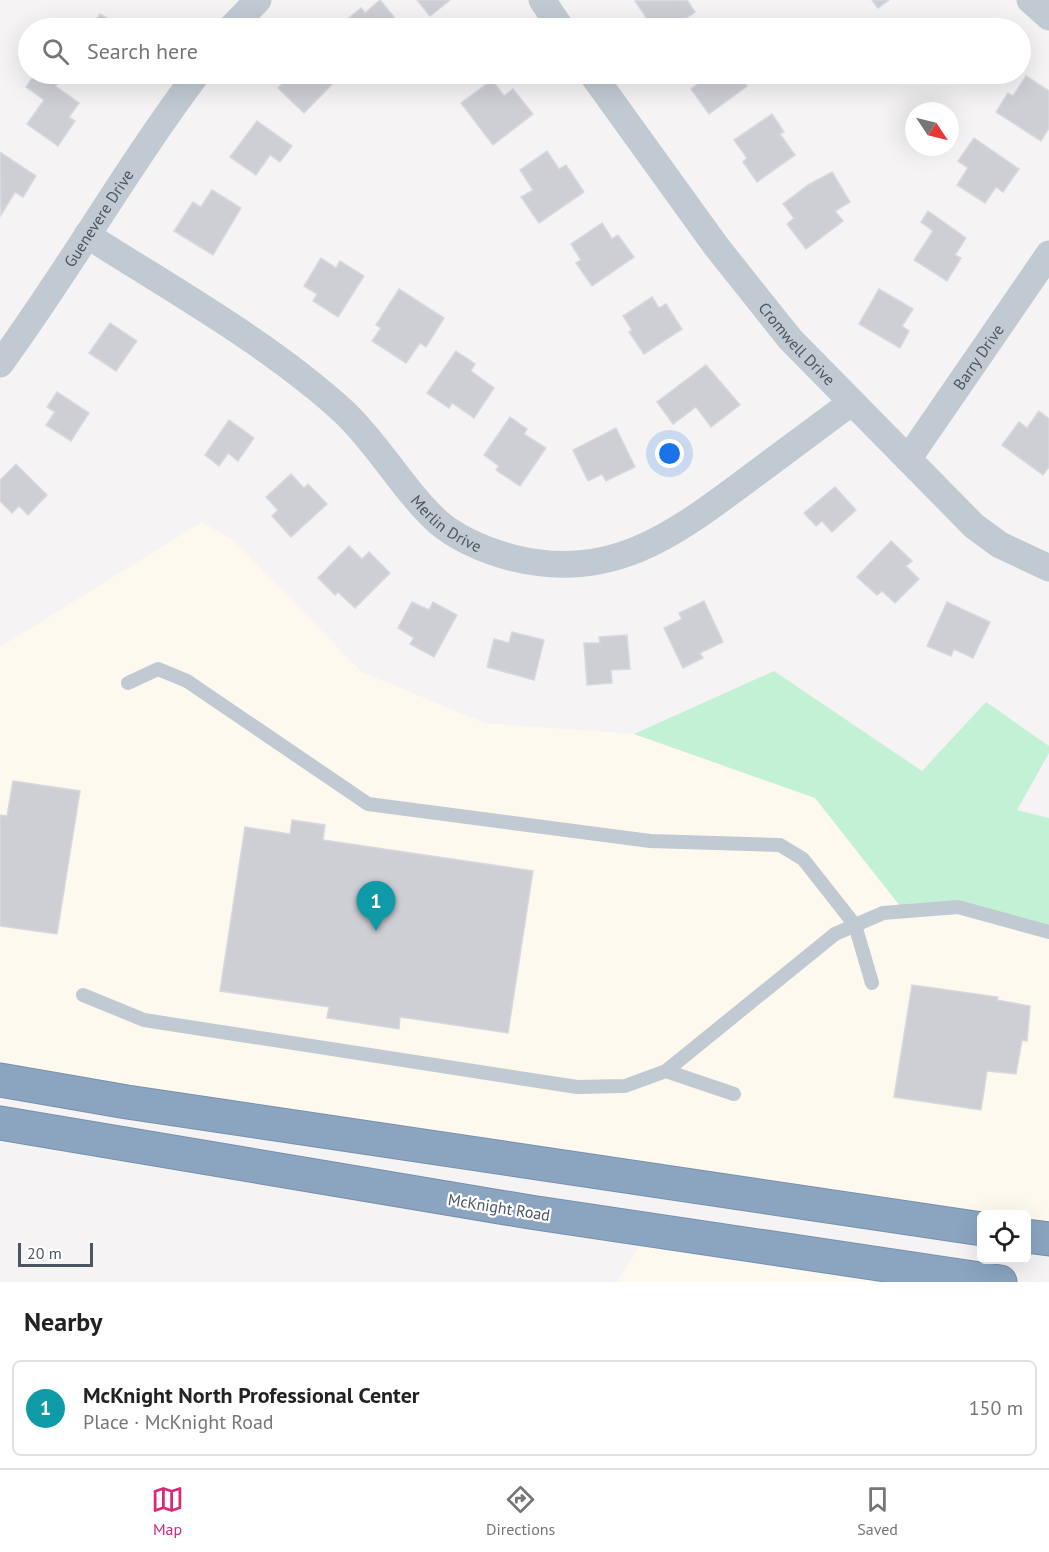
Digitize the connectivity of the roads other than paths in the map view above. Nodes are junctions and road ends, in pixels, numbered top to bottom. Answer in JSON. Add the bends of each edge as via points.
{"nodes":[{"id":1,"x":258,"y":0,"type":"edge"},
{"id":2,"x":542,"y":0,"type":"edge"},
{"id":3,"x":1030,"y":0,"type":"edge"},
{"id":4,"x":1049,"y":17,"type":"edge"},
{"id":5,"x":241,"y":18,"type":"edge"},
{"id":6,"x":554,"y":18,"type":"edge"},
{"id":7,"x":190,"y":84,"type":"edge"},
{"id":8,"x":599,"y":84,"type":"edge"},
{"id":9,"x":87,"y":235,"type":"junction"},
{"id":10,"x":1049,"y":254,"type":"edge"},
{"id":11,"x":0,"y":364,"type":"edge"},
{"id":12,"x":852,"y":402,"type":"junction"},
{"id":13,"x":908,"y":459,"type":"junction"},
{"id":14,"x":1049,"y":568,"type":"edge"},
{"id":15,"x":128,"y":682,"type":"dead end"},
{"id":16,"x":855,"y":925,"type":"junction"},
{"id":17,"x":1049,"y":932,"type":"edge"},
{"id":18,"x":872,"y":983,"type":"dead end"},
{"id":19,"x":83,"y":995,"type":"dead end"},
{"id":20,"x":666,"y":1071,"type":"junction"},
{"id":21,"x":0,"y":1080,"type":"edge"},
{"id":22,"x":734,"y":1094,"type":"dead end"},
{"id":23,"x":0,"y":1123,"type":"edge"},
{"id":24,"x":977,"y":1228,"type":"edge"},
{"id":25,"x":1031,"y":1237,"type":"edge"},
{"id":26,"x":1049,"y":1239,"type":"edge"},
{"id":27,"x":1000,"y":1282,"type":"edge"}],
"edges":[{"from":1,"to":5,"type":"street"},
{"from":2,"to":6,"type":"street"},
{"from":3,"to":4,"type":"street"},
{"from":7,"to":9,"type":"street","name":"Guenevere Drive"},
{"from":8,"to":12,"type":"street","name":"Cromwell Drive","via":[[754,296]]},
{"from":9,"to":11,"type":"street","name":"Guenevere Drive"},
{"from":9,"to":12,"type":"street","name":"Merlin Drive","via":[[249,340],[325,397],[369,440],[438,522],[464,540],[525,561],[578,563],[608,559],[662,539]]},
{"from":10,"to":13,"type":"street","name":"Barry Drive"},
{"from":12,"to":13,"type":"street","name":"Cromwell Drive"},
{"from":13,"to":14,"type":"street","name":"Cromwell Drive","via":[[974,526],[1000,545]]},
{"from":15,"to":16,"type":"lane","via":[[158,669],[187,681],[368,804],[650,841],[780,845],[803,859]]},
{"from":16,"to":17,"type":"lane","via":[[883,913],[958,907]]},
{"from":16,"to":18,"type":"lane"},
{"from":16,"to":20,"type":"lane","via":[[835,934]]},
{"from":19,"to":20,"type":"lane","via":[[144,1020],[578,1087],[625,1086]]},
{"from":20,"to":22,"type":"lane"},
{"from":21,"to":24,"type":"highway"},
{"from":23,"to":27,"type":"highway","name":"McKnight Road","via":[[530,1212]]},
{"from":25,"to":26,"type":"highway"}]}
